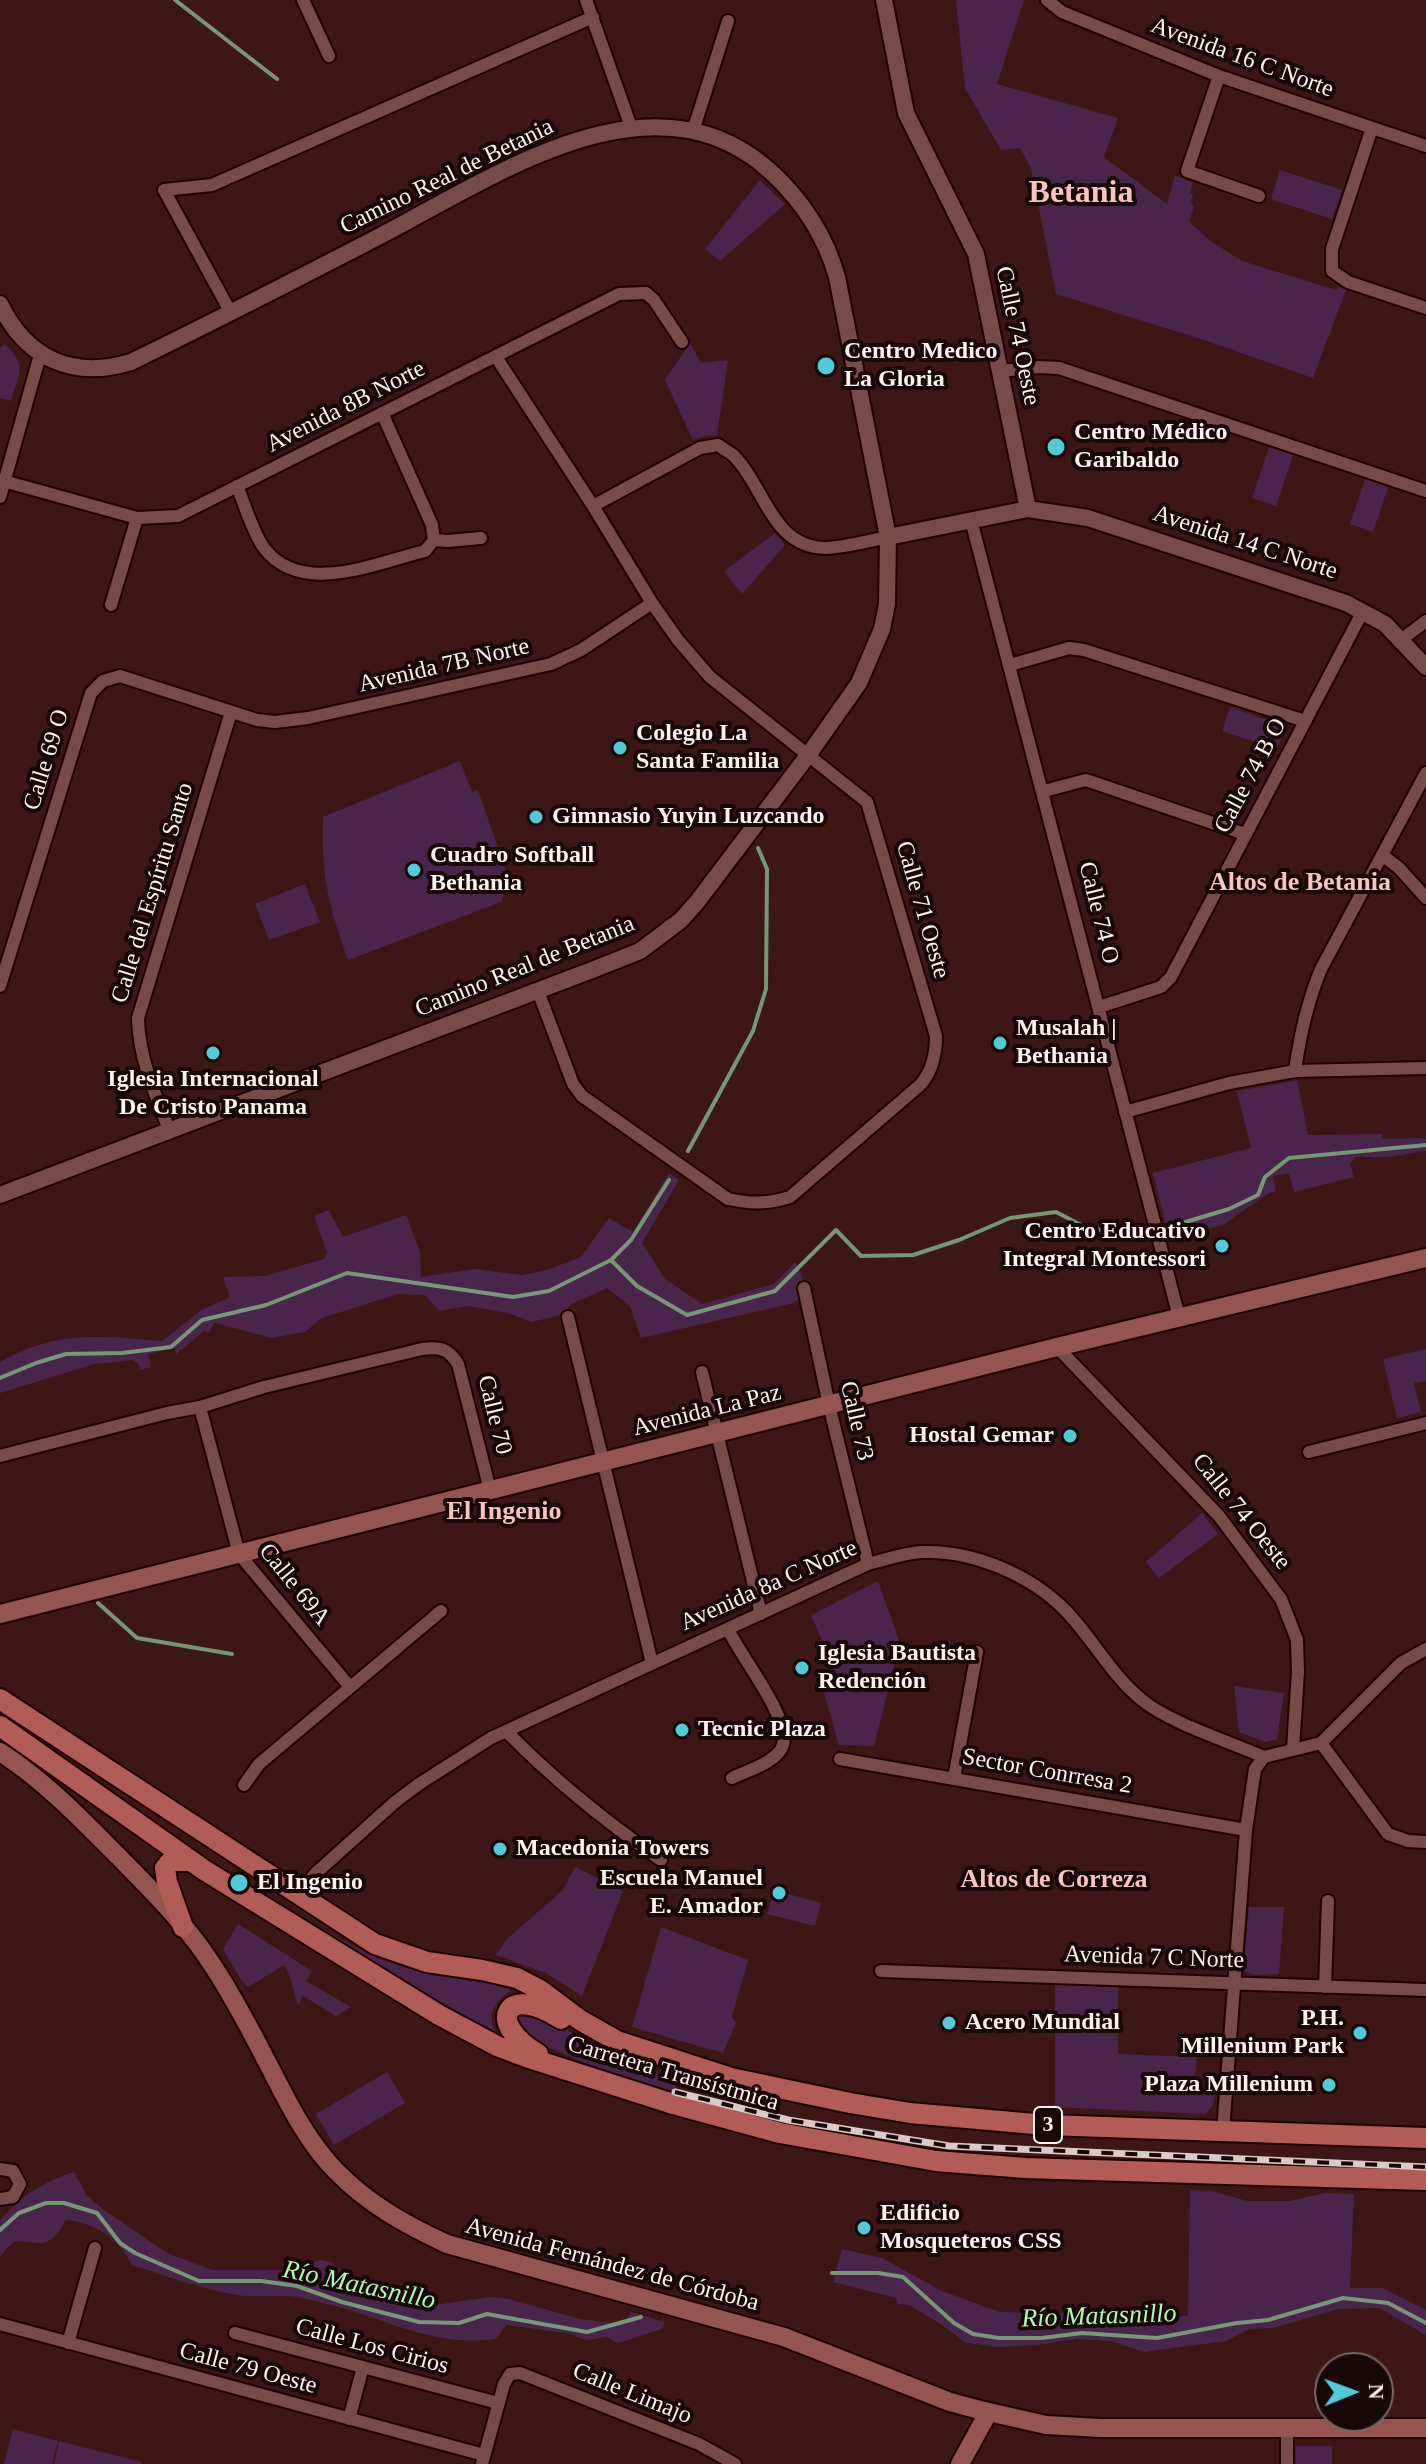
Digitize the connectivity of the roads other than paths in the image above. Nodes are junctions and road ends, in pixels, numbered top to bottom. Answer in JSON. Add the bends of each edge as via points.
{"nodes":[{"id":1,"x":303,"y":0,"type":"edge"},
{"id":2,"x":586,"y":0,"type":"edge"},
{"id":3,"x":884,"y":0,"type":"edge"},
{"id":4,"x":1047,"y":0,"type":"edge"},
{"id":5,"x":593,"y":17,"type":"junction"},
{"id":6,"x":728,"y":21,"type":"dead end"},
{"id":7,"x":329,"y":56,"type":"dead end"},
{"id":8,"x":1219,"y":76,"type":"junction"},
{"id":9,"x":631,"y":127,"type":"junction"},
{"id":10,"x":1372,"y":128,"type":"junction"},
{"id":11,"x":693,"y":131,"type":"junction"},
{"id":12,"x":1426,"y":146,"type":"edge"},
{"id":13,"x":1259,"y":196,"type":"dead end"},
{"id":14,"x":0,"y":304,"type":"edge"},
{"id":15,"x":1426,"y":308,"type":"edge"},
{"id":16,"x":231,"y":313,"type":"junction"},
{"id":17,"x":682,"y":342,"type":"dead end"},
{"id":18,"x":40,"y":355,"type":"junction"},
{"id":19,"x":496,"y":357,"type":"junction"},
{"id":20,"x":1001,"y":371,"type":"junction"},
{"id":21,"x":382,"y":413,"type":"junction"},
{"id":22,"x":2,"y":480,"type":"edge"},
{"id":23,"x":237,"y":486,"type":"junction"},
{"id":24,"x":1426,"y":491,"type":"edge"},
{"id":25,"x":0,"y":497,"type":"edge"},
{"id":26,"x":593,"y":506,"type":"junction"},
{"id":27,"x":1028,"y":509,"type":"junction"},
{"id":28,"x":137,"y":518,"type":"junction"},
{"id":29,"x":971,"y":520,"type":"junction"},
{"id":30,"x":888,"y":537,"type":"junction"},
{"id":31,"x":481,"y":538,"type":"dead end"},
{"id":32,"x":434,"y":540,"type":"junction"},
{"id":33,"x":652,"y":603,"type":"junction"},
{"id":34,"x":111,"y":605,"type":"dead end"},
{"id":35,"x":1363,"y":611,"type":"junction"},
{"id":36,"x":1426,"y":621,"type":"edge"},
{"id":37,"x":1401,"y":640,"type":"junction"},
{"id":38,"x":1010,"y":665,"type":"junction"},
{"id":39,"x":1426,"y":667,"type":"edge"},
{"id":40,"x":231,"y":712,"type":"junction"},
{"id":41,"x":1305,"y":721,"type":"junction"},
{"id":42,"x":809,"y":754,"type":"junction"},
{"id":43,"x":1426,"y":773,"type":"edge"},
{"id":44,"x":1044,"y":791,"type":"junction"},
{"id":45,"x":1245,"y":834,"type":"junction"},
{"id":46,"x":1382,"y":855,"type":"junction"},
{"id":47,"x":1426,"y":898,"type":"edge"},
{"id":48,"x":0,"y":986,"type":"edge"},
{"id":49,"x":538,"y":991,"type":"junction"},
{"id":50,"x":1099,"y":1007,"type":"junction"},
{"id":51,"x":1426,"y":1068,"type":"edge"},
{"id":52,"x":1295,"y":1071,"type":"junction"},
{"id":53,"x":1125,"y":1112,"type":"junction"},
{"id":54,"x":170,"y":1132,"type":"junction"},
{"id":55,"x":0,"y":1195,"type":"edge"},
{"id":56,"x":1426,"y":1258,"type":"edge"},
{"id":57,"x":804,"y":1288,"type":"dead end"},
{"id":58,"x":568,"y":1317,"type":"dead end"},
{"id":59,"x":1179,"y":1317,"type":"junction"},
{"id":60,"x":1057,"y":1347,"type":"junction"},
{"id":61,"x":702,"y":1372,"type":"dead end"},
{"id":62,"x":829,"y":1405,"type":"junction"},
{"id":63,"x":200,"y":1407,"type":"junction"},
{"id":64,"x":1426,"y":1423,"type":"edge"},
{"id":65,"x":717,"y":1433,"type":"junction"},
{"id":66,"x":1309,"y":1452,"type":"dead end"},
{"id":67,"x":0,"y":1456,"type":"edge"},
{"id":68,"x":604,"y":1462,"type":"junction"},
{"id":69,"x":490,"y":1490,"type":"junction"},
{"id":70,"x":239,"y":1554,"type":"junction"},
{"id":71,"x":868,"y":1564,"type":"junction"},
{"id":72,"x":441,"y":1611,"type":"dead end"},
{"id":73,"x":0,"y":1614,"type":"edge"},
{"id":74,"x":761,"y":1614,"type":"junction"},
{"id":75,"x":728,"y":1629,"type":"junction"},
{"id":76,"x":1426,"y":1649,"type":"edge"},
{"id":77,"x":977,"y":1652,"type":"dead end"},
{"id":78,"x":652,"y":1663,"type":"junction"},
{"id":79,"x":350,"y":1687,"type":"junction"},
{"id":80,"x":0,"y":1699,"type":"edge"},
{"id":81,"x":0,"y":1726,"type":"edge"},
{"id":82,"x":506,"y":1731,"type":"junction"},
{"id":83,"x":1321,"y":1743,"type":"junction"},
{"id":84,"x":1293,"y":1748,"type":"junction"},
{"id":85,"x":0,"y":1752,"type":"edge"},
{"id":86,"x":1264,"y":1757,"type":"junction"},
{"id":87,"x":840,"y":1759,"type":"dead end"},
{"id":88,"x":732,"y":1778,"type":"dead end"},
{"id":89,"x":954,"y":1778,"type":"junction"},
{"id":90,"x":244,"y":1785,"type":"dead end"},
{"id":91,"x":1246,"y":1830,"type":"junction"},
{"id":92,"x":1426,"y":1842,"type":"edge"},
{"id":93,"x":661,"y":1860,"type":"dead end"},
{"id":94,"x":191,"y":1861,"type":"junction"},
{"id":95,"x":296,"y":1895,"type":"junction"},
{"id":96,"x":1328,"y":1901,"type":"dead end"},
{"id":97,"x":183,"y":1927,"type":"junction"},
{"id":98,"x":881,"y":1971,"type":"dead end"},
{"id":99,"x":1233,"y":1983,"type":"junction"},
{"id":100,"x":1325,"y":1987,"type":"junction"},
{"id":101,"x":1426,"y":1990,"type":"edge"},
{"id":102,"x":676,"y":2060,"type":"junction"},
{"id":103,"x":562,"y":2069,"type":"junction"},
{"id":104,"x":1223,"y":2131,"type":"junction"},
{"id":105,"x":1426,"y":2138,"type":"edge"},
{"id":106,"x":0,"y":2169,"type":"edge"},
{"id":107,"x":1426,"y":2180,"type":"edge"},
{"id":108,"x":0,"y":2199,"type":"edge"},
{"id":109,"x":95,"y":2248,"type":"dead end"},
{"id":110,"x":0,"y":2324,"type":"edge"},
{"id":111,"x":235,"y":2333,"type":"dead end"},
{"id":112,"x":68,"y":2343,"type":"junction"},
{"id":113,"x":363,"y":2367,"type":"junction"},
{"id":114,"x":498,"y":2403,"type":"junction"},
{"id":115,"x":988,"y":2413,"type":"junction"},
{"id":116,"x":349,"y":2419,"type":"junction"},
{"id":117,"x":1287,"y":2428,"type":"junction"},
{"id":118,"x":1426,"y":2428,"type":"edge"},
{"id":119,"x":483,"y":2459,"type":"edge"},
{"id":120,"x":735,"y":2464,"type":"edge"},
{"id":121,"x":960,"y":2464,"type":"edge"},
{"id":122,"x":1287,"y":2464,"type":"edge"}],
"edges":[{"from":1,"to":7,"type":"street"},
{"from":2,"to":5,"type":"street"},
{"from":3,"to":20,"type":"street","name":"Calle 74 Oeste","via":[[906,113],[976,254]]},
{"from":4,"to":8,"type":"street","name":"Avenida 16 C Norte","via":[[1062,12]]},
{"from":5,"to":9,"type":"street"},
{"from":5,"to":16,"type":"street","via":[[212,185],[164,190]]},
{"from":6,"to":11,"type":"street"},
{"from":8,"to":10,"type":"street","name":"Avenida 16 C Norte"},
{"from":8,"to":13,"type":"street","via":[[1187,171]]},
{"from":9,"to":11,"type":"street","name":"Camino Real de Betania"},
{"from":9,"to":16,"type":"street","name":"Camino Real de Betania","via":[[565,144],[514,167]]},
{"from":10,"to":12,"type":"street","name":"Avenida 16 C Norte"},
{"from":10,"to":15,"type":"street","via":[[1332,249],[1332,271],[1348,282]]},
{"from":11,"to":30,"type":"street","name":"Camino Real de Betania","via":[[758,161],[791,190],[829,249]]},
{"from":14,"to":18,"type":"street","via":[[14,331]]},
{"from":16,"to":18,"type":"street","name":"Camino Real de Betania","via":[[113,367],[92,368]]},
{"from":17,"to":19,"type":"street","name":"Avenida 8B Norte","via":[[654,300],[646,293],[628,292]]},
{"from":18,"to":22,"type":"street"},
{"from":19,"to":21,"type":"street","name":"Avenida 8B Norte"},
{"from":19,"to":26,"type":"street","name":"Calle 71 Oeste"},
{"from":20,"to":24,"type":"street","via":[[1059,368]]},
{"from":20,"to":27,"type":"street","name":"Calle 74 Oeste"},
{"from":21,"to":23,"type":"street","name":"Avenida 8B Norte"},
{"from":21,"to":32,"type":"street"},
{"from":22,"to":25,"type":"street"},
{"from":22,"to":28,"type":"street","name":"Avenida 8B Norte"},
{"from":23,"to":28,"type":"street","name":"Avenida 8B Norte","via":[[178,516]]},
{"from":23,"to":32,"type":"street","via":[[262,546],[292,571],[328,575],[425,551]]},
{"from":26,"to":30,"type":"street","via":[[700,448],[718,445],[733,455],[786,532],[803,545],[827,548]]},
{"from":26,"to":33,"type":"street","name":"Calle 71 Oeste"},
{"from":27,"to":29,"type":"street"},
{"from":27,"to":35,"type":"street","name":"Avenida 14 C Norte","via":[[1119,527]]},
{"from":28,"to":34,"type":"street"},
{"from":29,"to":30,"type":"street"},
{"from":29,"to":38,"type":"street","name":"Calle 74 O"},
{"from":30,"to":42,"type":"street","name":"Camino Real de Betania","via":[[882,629],[859,683]]},
{"from":31,"to":32,"type":"street"},
{"from":33,"to":40,"type":"street","name":"Avenida 7B Norte","via":[[551,664],[308,718],[275,722]]},
{"from":33,"to":42,"type":"street","name":"Calle 71 Oeste","via":[[710,677]]},
{"from":35,"to":37,"type":"street","name":"Avenida 14 C Norte"},
{"from":35,"to":41,"type":"street","name":"Calle 74 B O"},
{"from":36,"to":37,"type":"street"},
{"from":37,"to":39,"type":"street","name":"Avenida 14 C Norte"},
{"from":38,"to":41,"type":"street","via":[[1069,648],[1084,650]]},
{"from":38,"to":44,"type":"street","name":"Calle 74 O"},
{"from":40,"to":48,"type":"street","name":"Calle 69 O","via":[[120,676],[91,693]]},
{"from":40,"to":54,"type":"street","name":"Calle del Espíritu Santo","via":[[138,1018],[146,1071]]},
{"from":41,"to":45,"type":"street","name":"Calle 74 B O"},
{"from":42,"to":49,"type":"street","name":"Camino Real de Betania","via":[[681,920],[640,951]]},
{"from":42,"to":49,"type":"street","name":"Calle 71 Oeste","via":[[867,802],[936,1036],[928,1076],[920,1085],[790,1197],[766,1204],[728,1199],[582,1096]]},
{"from":43,"to":46,"type":"street"},
{"from":44,"to":45,"type":"street","via":[[1086,780]]},
{"from":44,"to":50,"type":"street","name":"Calle 74 O"},
{"from":45,"to":50,"type":"street","name":"Calle 74 B O","via":[[1171,977],[1161,987]]},
{"from":46,"to":47,"type":"street"},
{"from":46,"to":52,"type":"street","via":[[1308,1000]]},
{"from":49,"to":54,"type":"street","name":"Camino Real de Betania"},
{"from":50,"to":53,"type":"street","name":"Calle 74 O"},
{"from":51,"to":52,"type":"street"},
{"from":52,"to":53,"type":"street"},
{"from":53,"to":59,"type":"street","name":"Calle 74 O"},
{"from":54,"to":55,"type":"street","name":"Camino Real de Betania"},
{"from":56,"to":59,"type":"main road","name":"Avenida La Paz"},
{"from":57,"to":62,"type":"street","name":"Calle 73"},
{"from":58,"to":68,"type":"street"},
{"from":59,"to":60,"type":"main road","name":"Avenida La Paz"},
{"from":60,"to":62,"type":"main road","name":"Avenida La Paz"},
{"from":60,"to":84,"type":"street","name":"Calle 74 Oeste","via":[[1219,1516],[1281,1599],[1297,1640]]},
{"from":61,"to":65,"type":"street"},
{"from":62,"to":65,"type":"main road","name":"Avenida La Paz"},
{"from":62,"to":71,"type":"street","name":"Calle 73"},
{"from":63,"to":67,"type":"street"},
{"from":63,"to":69,"type":"street","name":"Calle 70","via":[[440,1347],[458,1364]]},
{"from":63,"to":70,"type":"street","name":"Calle 69A"},
{"from":64,"to":66,"type":"street"},
{"from":65,"to":68,"type":"main road","name":"Avenida La Paz"},
{"from":65,"to":74,"type":"street"},
{"from":68,"to":69,"type":"main road","name":"Avenida La Paz"},
{"from":68,"to":78,"type":"street"},
{"from":69,"to":70,"type":"main road","name":"Avenida La Paz"},
{"from":70,"to":73,"type":"main road","name":"Avenida La Paz"},
{"from":70,"to":79,"type":"street","name":"Calle 69A"},
{"from":71,"to":74,"type":"street","name":"Avenida 8a C Norte"},
{"from":71,"to":86,"type":"street","name":"Avenida 8a C Norte","via":[[921,1552],[1004,1569],[1068,1613],[1142,1701]]},
{"from":72,"to":79,"type":"street"},
{"from":74,"to":75,"type":"street","name":"Avenida 8a C Norte"},
{"from":75,"to":78,"type":"street","name":"Avenida 8a C Norte"},
{"from":75,"to":88,"type":"street","via":[[783,1729],[783,1746],[774,1757]]},
{"from":76,"to":83,"type":"street","via":[[1401,1663]]},
{"from":77,"to":89,"type":"street"},
{"from":78,"to":82,"type":"street","name":"Avenida 8a C Norte"},
{"from":79,"to":90,"type":"street","via":[[259,1764]]},
{"from":80,"to":95,"type":"main road","name":"Carretera Transístmica","number":"3"},
{"from":81,"to":94,"type":"main road","name":"Carretera Transístmica","number":"3"},
{"from":82,"to":93,"type":"street","via":[[550,1774]]},
{"from":82,"to":95,"type":"street","name":"Avenida 8a C Norte","via":[[395,1802]]},
{"from":83,"to":84,"type":"street"},
{"from":83,"to":92,"type":"street","via":[[1388,1834]]},
{"from":84,"to":86,"type":"street"},
{"from":85,"to":97,"type":"main road","name":"Avenida Fernández de Córdoba","via":[[83,1820]]},
{"from":86,"to":91,"type":"street","via":[[1255,1769]]},
{"from":87,"to":89,"type":"street","name":"Sector Conrresa 2"},
{"from":89,"to":91,"type":"street","name":"Sector Conrresa 2"},
{"from":91,"to":99,"type":"street"},
{"from":94,"to":97,"type":"main road","via":[[171,1861],[165,1868]]},
{"from":94,"to":103,"type":"main road","name":"Carretera Transístmica","number":"3","via":[[439,2015],[497,2046]]},
{"from":95,"to":102,"type":"main road","name":"Carretera Transístmica","number":"3","via":[[375,1944],[427,1962],[517,1978],[617,2041]]},
{"from":96,"to":100,"type":"street"},
{"from":97,"to":115,"type":"main road","name":"Avenida Fernández de Córdoba","via":[[233,1998],[316,2145],[362,2195],[404,2223],[447,2244],[784,2337]]},
{"from":98,"to":99,"type":"street","name":"Avenida 7 C Norte"},
{"from":99,"to":100,"type":"street","name":"Avenida 7 C Norte"},
{"from":99,"to":104,"type":"street"},
{"from":100,"to":101,"type":"street","name":"Avenida 7 C Norte"},
{"from":102,"to":103,"type":"main road","via":[[611,2049],[540,2006],[514,2006],[507,2021],[515,2037]]},
{"from":102,"to":104,"type":"main road","name":"Carretera Transístmica","number":"3","via":[[789,2092],[910,2113],[1046,2125]]},
{"from":103,"to":107,"type":"main road","name":"Carretera Transístmica","number":"3","via":[[780,2133],[936,2161]]},
{"from":104,"to":105,"type":"main road","name":"Carretera Transístmica","number":"3"},
{"from":106,"to":108,"type":"street","via":[[13,2171],[20,2184],[13,2197]]},
{"from":109,"to":112,"type":"street"},
{"from":110,"to":112,"type":"street","name":"Calle 79 Oeste"},
{"from":111,"to":113,"type":"street","name":"Calle Los Cirios"},
{"from":112,"to":116,"type":"street","name":"Calle 79 Oeste"},
{"from":113,"to":114,"type":"street","name":"Calle Los Cirios"},
{"from":113,"to":116,"type":"street"},
{"from":114,"to":119,"type":"street"},
{"from":114,"to":120,"type":"street","name":"Calle Limajo","via":[[510,2374],[520,2373],[699,2444]]},
{"from":115,"to":117,"type":"main road","name":"Avenida Fernández de Córdoba","via":[[1073,2427]]},
{"from":115,"to":121,"type":"main road"},
{"from":116,"to":119,"type":"street","name":"Calle 79 Oeste"},
{"from":117,"to":118,"type":"main road","name":"Avenida Fernández de Córdoba"},
{"from":117,"to":122,"type":"street"}]}
